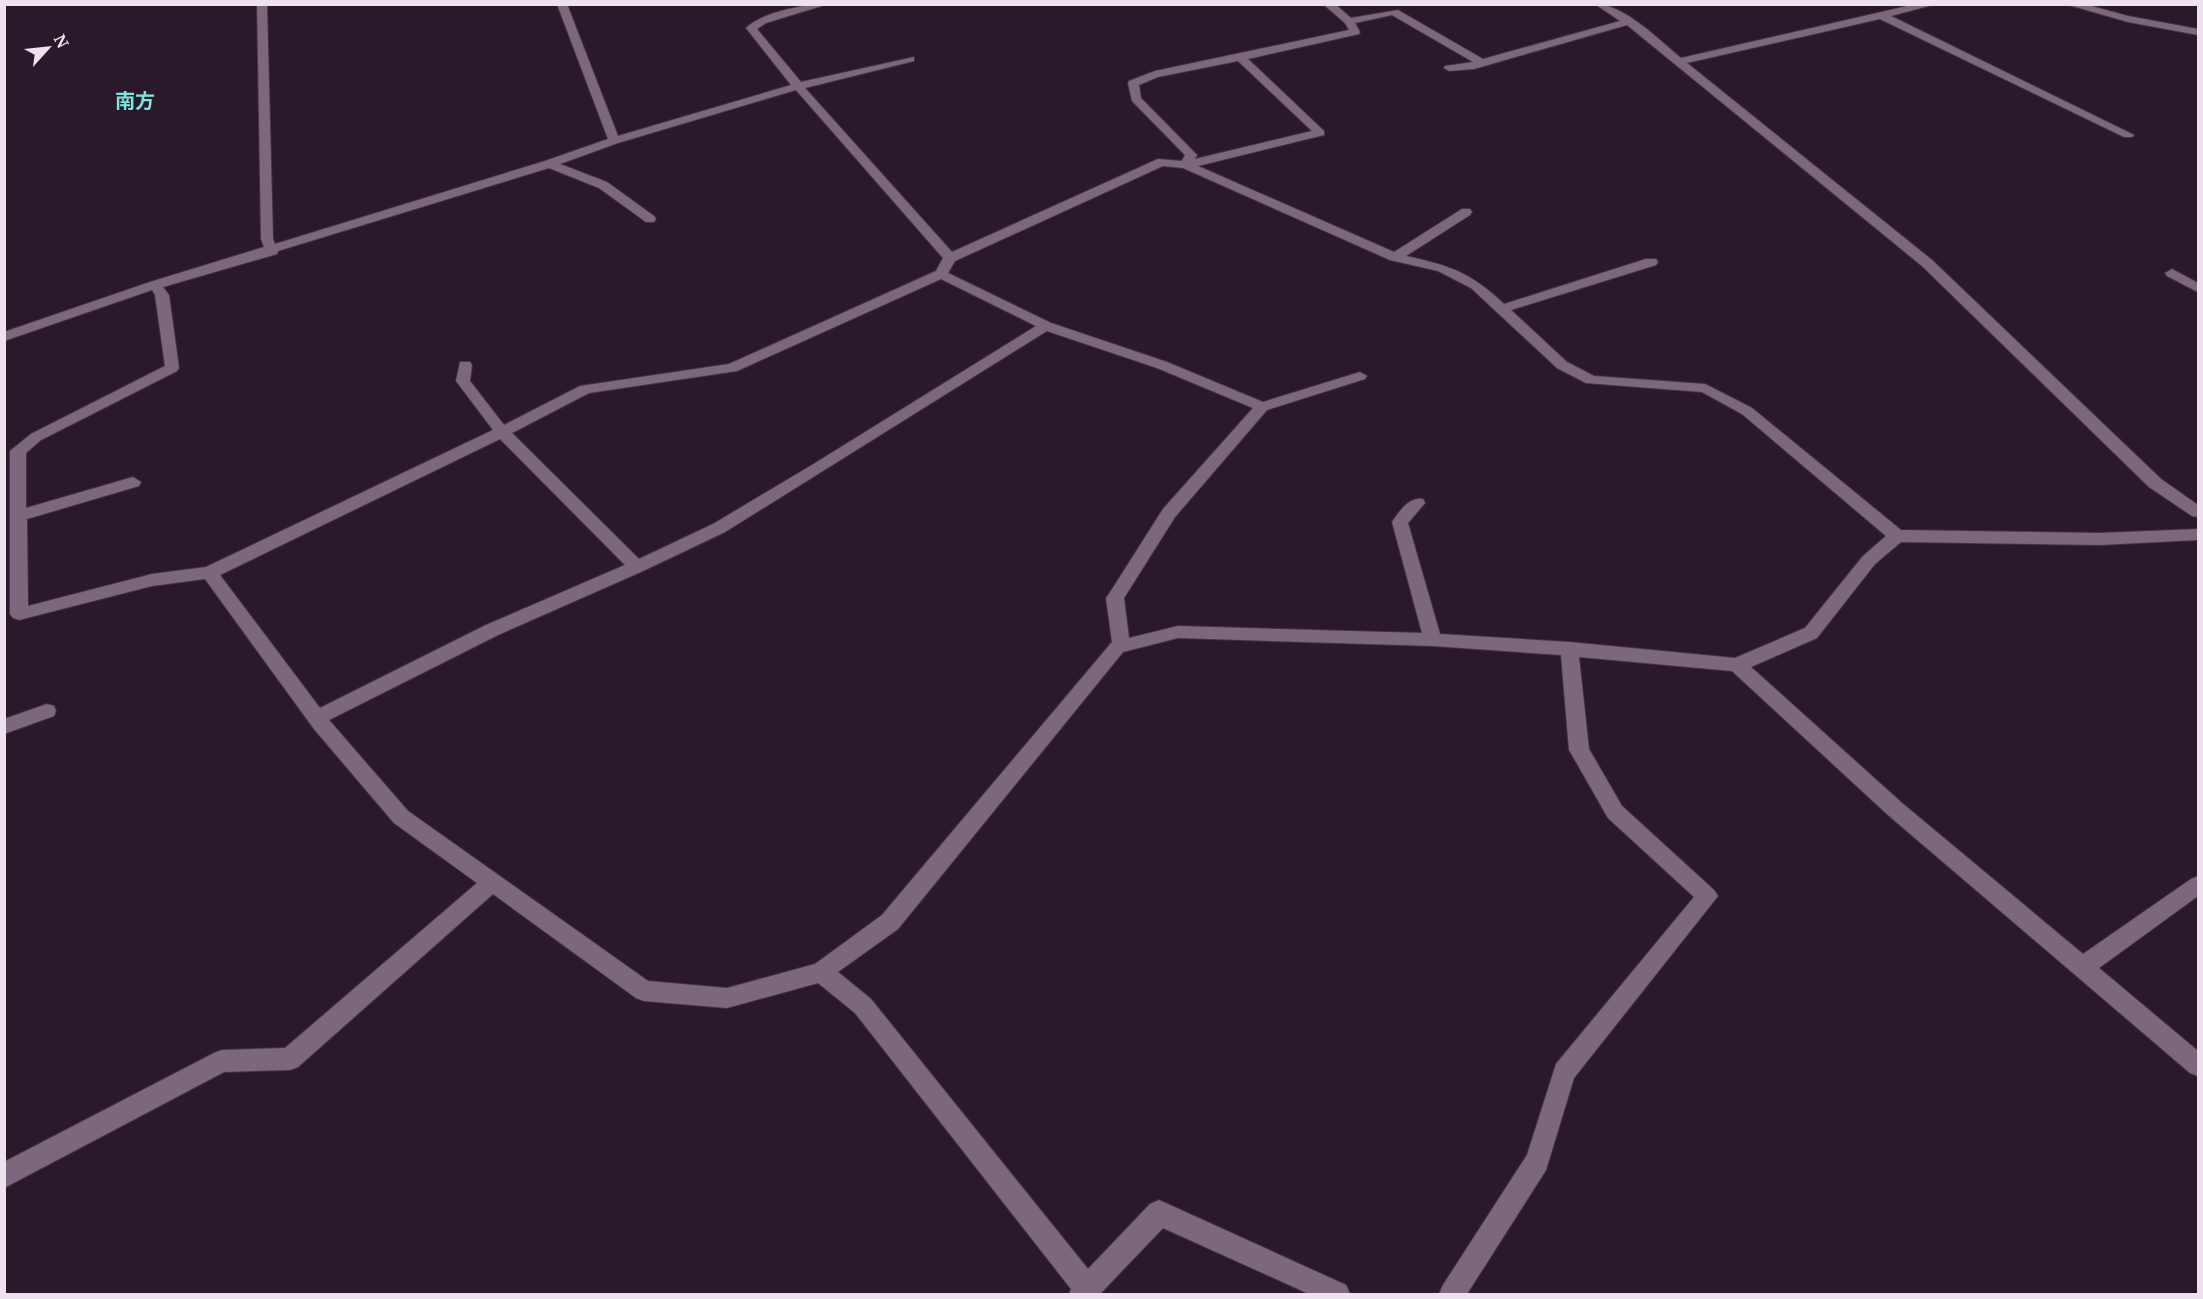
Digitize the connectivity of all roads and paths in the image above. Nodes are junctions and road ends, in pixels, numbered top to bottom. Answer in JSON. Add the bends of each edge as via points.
{"nodes":[{"id":1,"x":262,"y":4,"type":"edge"},
{"id":2,"x":562,"y":4,"type":"edge"},
{"id":3,"x":823,"y":4,"type":"edge"},
{"id":4,"x":1328,"y":4,"type":"edge"},
{"id":5,"x":1600,"y":4,"type":"edge"},
{"id":6,"x":1931,"y":4,"type":"edge"},
{"id":7,"x":2070,"y":4,"type":"edge"},
{"id":8,"x":1881,"y":15,"type":"junction"},
{"id":9,"x":1349,"y":21,"type":"junction"},
{"id":10,"x":1629,"y":21,"type":"junction"},
{"id":11,"x":2199,"y":32,"type":"edge"},
{"id":12,"x":1240,"y":57,"type":"junction"},
{"id":13,"x":910,"y":59,"type":"dead end"},
{"id":14,"x":1680,"y":61,"type":"junction"},
{"id":15,"x":1482,"y":63,"type":"junction"},
{"id":16,"x":1449,"y":68,"type":"dead end"},
{"id":17,"x":798,"y":86,"type":"junction"},
{"id":18,"x":2128,"y":135,"type":"dead end"},
{"id":19,"x":614,"y":141,"type":"junction"},
{"id":20,"x":549,"y":164,"type":"junction"},
{"id":21,"x":1186,"y":165,"type":"junction"},
{"id":22,"x":1466,"y":212,"type":"dead end"},
{"id":23,"x":650,"y":219,"type":"dead end"},
{"id":24,"x":272,"y":251,"type":"junction"},
{"id":25,"x":1395,"y":256,"type":"junction"},
{"id":26,"x":950,"y":258,"type":"junction"},
{"id":27,"x":1651,"y":262,"type":"dead end"},
{"id":28,"x":2172,"y":273,"type":"dead end"},
{"id":29,"x":941,"y":274,"type":"junction"},
{"id":30,"x":154,"y":285,"type":"junction"},
{"id":31,"x":2199,"y":288,"type":"edge"},
{"id":32,"x":1502,"y":309,"type":"junction"},
{"id":33,"x":1047,"y":326,"type":"junction"},
{"id":34,"x":4,"y":337,"type":"edge"},
{"id":35,"x":465,"y":364,"type":"dead end"},
{"id":36,"x":1360,"y":376,"type":"dead end"},
{"id":37,"x":1262,"y":407,"type":"junction"},
{"id":38,"x":502,"y":432,"type":"junction"},
{"id":39,"x":133,"y":482,"type":"dead end"},
{"id":40,"x":1417,"y":503,"type":"dead end"},
{"id":41,"x":2199,"y":512,"type":"edge"},
{"id":42,"x":18,"y":516,"type":"junction"},
{"id":43,"x":2199,"y":534,"type":"edge"},
{"id":44,"x":1897,"y":536,"type":"junction"},
{"id":45,"x":637,"y":567,"type":"junction"},
{"id":46,"x":209,"y":573,"type":"junction"},
{"id":47,"x":12,"y":616,"type":"edge"},
{"id":48,"x":1433,"y":640,"type":"junction"},
{"id":49,"x":1121,"y":646,"type":"junction"},
{"id":50,"x":1569,"y":649,"type":"junction"},
{"id":51,"x":1737,"y":664,"type":"junction"},
{"id":52,"x":47,"y":711,"type":"dead end"},
{"id":53,"x":317,"y":718,"type":"junction"},
{"id":54,"x":4,"y":727,"type":"edge"},
{"id":55,"x":491,"y":883,"type":"junction"},
{"id":56,"x":2199,"y":885,"type":"edge"},
{"id":57,"x":2083,"y":967,"type":"junction"},
{"id":58,"x":821,"y":972,"type":"junction"},
{"id":59,"x":2199,"y":1065,"type":"edge"},
{"id":60,"x":4,"y":1176,"type":"edge"},
{"id":61,"x":1084,"y":1292,"type":"edge"},
{"id":62,"x":1337,"y":1294,"type":"edge"},
{"id":63,"x":1452,"y":1294,"type":"edge"}],
"edges":[{"from":1,"to":24,"type":"street","via":[[267,239]]},
{"from":2,"to":19,"type":"street"},
{"from":3,"to":17,"type":"street","via":[[762,21],[751,28]]},
{"from":4,"to":9,"type":"street"},
{"from":5,"to":10,"type":"street"},
{"from":6,"to":8,"type":"street"},
{"from":7,"to":11,"type":"street"},
{"from":8,"to":14,"type":"street"},
{"from":8,"to":18,"type":"street"},
{"from":9,"to":12,"type":"street","via":[[1355,32]]},
{"from":9,"to":15,"type":"street","via":[[1399,10]]},
{"from":10,"to":14,"type":"street"},
{"from":10,"to":15,"type":"street"},
{"from":12,"to":21,"type":"street","via":[[1155,74],[1133,83],[1136,99],[1191,155]]},
{"from":12,"to":21,"type":"street","via":[[1320,134]]},
{"from":13,"to":17,"type":"street"},
{"from":14,"to":41,"type":"street","via":[[1927,263],[2155,483]]},
{"from":15,"to":16,"type":"street"},
{"from":17,"to":19,"type":"street"},
{"from":17,"to":26,"type":"street"},
{"from":19,"to":20,"type":"street"},
{"from":20,"to":23,"type":"street","via":[[603,185]]},
{"from":20,"to":24,"type":"street"},
{"from":21,"to":25,"type":"street"},
{"from":21,"to":26,"type":"street","via":[[1162,162]]},
{"from":22,"to":25,"type":"street"},
{"from":24,"to":30,"type":"street"},
{"from":25,"to":32,"type":"street","via":[[1442,268],[1476,285]]},
{"from":26,"to":29,"type":"street"},
{"from":27,"to":32,"type":"street"},
{"from":28,"to":31,"type":"street"},
{"from":29,"to":33,"type":"street"},
{"from":29,"to":38,"type":"street","via":[[732,368],[585,389]]},
{"from":30,"to":34,"type":"street"},
{"from":30,"to":42,"type":"street","via":[[162,295],[172,368],[36,437],[18,451]]},
{"from":32,"to":44,"type":"street","via":[[1562,365],[1591,380],[1706,388],[1747,411]]},
{"from":33,"to":37,"type":"street","via":[[1162,365]]},
{"from":33,"to":45,"type":"street","via":[[749,511]]},
{"from":35,"to":38,"type":"street","via":[[464,381]]},
{"from":36,"to":37,"type":"street"},
{"from":37,"to":49,"type":"street","via":[[1169,513],[1115,598]]},
{"from":38,"to":45,"type":"street"},
{"from":38,"to":46,"type":"street"},
{"from":39,"to":42,"type":"street"},
{"from":40,"to":48,"type":"street","via":[[1400,522]]},
{"from":42,"to":47,"type":"street"},
{"from":43,"to":44,"type":"street","via":[[2100,540]]},
{"from":44,"to":51,"type":"street","via":[[1869,560],[1810,633]]},
{"from":45,"to":53,"type":"street","via":[[492,630]]},
{"from":46,"to":47,"type":"street","via":[[152,580]]},
{"from":46,"to":53,"type":"street"},
{"from":48,"to":49,"type":"street","via":[[1178,632]]},
{"from":48,"to":50,"type":"street"},
{"from":49,"to":58,"type":"street","via":[[890,922]]},
{"from":50,"to":51,"type":"street"},
{"from":50,"to":63,"type":"street","via":[[1579,750],[1615,812],[1707,896],[1564,1072],[1537,1161]]},
{"from":51,"to":57,"type":"street","via":[[1895,809]]},
{"from":52,"to":54,"type":"street"},
{"from":53,"to":55,"type":"street","via":[[401,817]]},
{"from":55,"to":58,"type":"street","via":[[644,991],[727,998]]},
{"from":55,"to":60,"type":"street","via":[[290,1059],[222,1061]]},
{"from":56,"to":57,"type":"street"},
{"from":57,"to":59,"type":"street"},
{"from":58,"to":61,"type":"street","via":[[863,1006]]},
{"from":61,"to":62,"type":"street","via":[[1159,1214]]}]}
